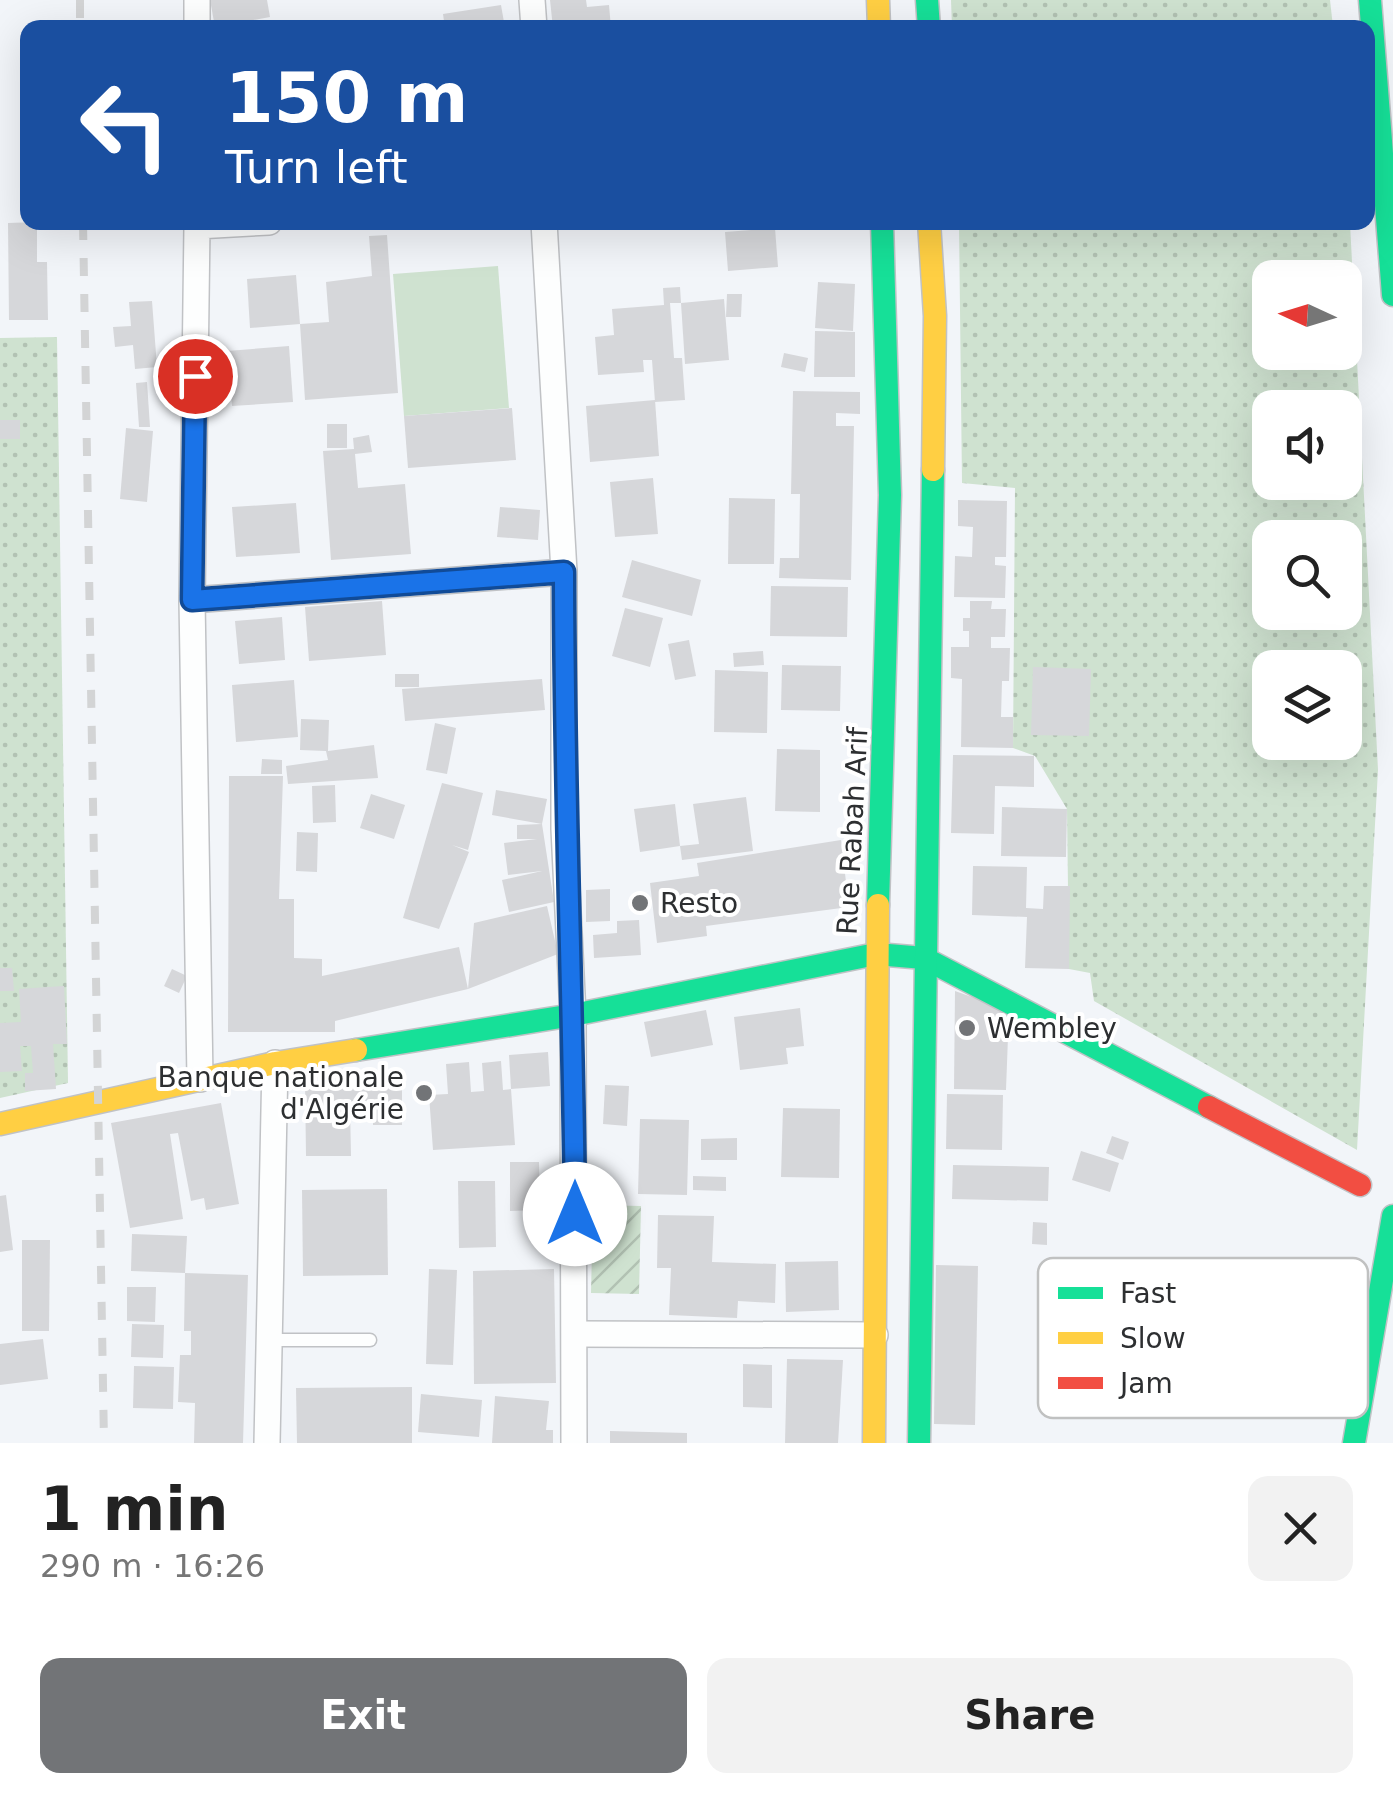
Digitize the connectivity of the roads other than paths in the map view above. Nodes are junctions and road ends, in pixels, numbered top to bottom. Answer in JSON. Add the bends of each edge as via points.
{"nodes":[{"id":1,"x":1375,"y":64,"type":"edge"},
{"id":2,"x":197,"y":230,"type":"edge"},
{"id":3,"x":544,"y":230,"type":"edge"},
{"id":4,"x":883,"y":230,"type":"edge"},
{"id":5,"x":930,"y":230,"type":"edge"},
{"id":6,"x":1393,"y":295,"type":"edge"},
{"id":7,"x":564,"y":572,"type":"junction"},
{"id":8,"x":192,"y":600,"type":"junction"},
{"id":9,"x":876,"y":954,"type":"junction"},
{"id":10,"x":924,"y":958,"type":"junction"},
{"id":11,"x":573,"y":1014,"type":"junction"},
{"id":12,"x":275,"y":1063,"type":"junction"},
{"id":13,"x":200,"y":1079,"type":"junction"},
{"id":14,"x":0,"y":1124,"type":"edge"},
{"id":15,"x":1360,"y":1185,"type":"dead end"},
{"id":16,"x":1393,"y":1216,"type":"edge"},
{"id":17,"x":576,"y":1334,"type":"junction"},
{"id":18,"x":875,"y":1335,"type":"junction"},
{"id":19,"x":269,"y":1340,"type":"junction"},
{"id":20,"x":370,"y":1340,"type":"dead end"},
{"id":21,"x":1368,"y":1367,"type":"edge"},
{"id":22,"x":1359,"y":1418,"type":"edge"},
{"id":23,"x":267,"y":1443,"type":"edge"},
{"id":24,"x":574,"y":1443,"type":"edge"},
{"id":25,"x":874,"y":1443,"type":"edge"},
{"id":26,"x":919,"y":1443,"type":"edge"},
{"id":27,"x":1354,"y":1443,"type":"edge"}],
"edges":[{"from":1,"to":6,"type":"main road"},
{"from":2,"to":8,"type":"street"},
{"from":3,"to":7,"type":"street"},
{"from":4,"to":9,"type":"main road","name":"Rue Rabah Arif","via":[[890,563]]},
{"from":5,"to":10,"type":"main road","via":[[935,316]]},
{"from":7,"to":8,"type":"street"},
{"from":7,"to":11,"type":"street","via":[[564,829]]},
{"from":8,"to":13,"type":"street"},
{"from":9,"to":10,"type":"main road"},
{"from":9,"to":11,"type":"main road"},
{"from":9,"to":18,"type":"main road","name":"Rue Rabah Arif"},
{"from":10,"to":15,"type":"main road"},
{"from":10,"to":26,"type":"main road"},
{"from":11,"to":12,"type":"main road"},
{"from":11,"to":17,"type":"street"},
{"from":12,"to":13,"type":"main road"},
{"from":12,"to":19,"type":"street"},
{"from":13,"to":14,"type":"main road"},
{"from":16,"to":21,"type":"main road"},
{"from":17,"to":18,"type":"street"},
{"from":17,"to":24,"type":"street"},
{"from":18,"to":25,"type":"main road","name":"Rue Rabah Arif"},
{"from":19,"to":20,"type":"lane"},
{"from":19,"to":23,"type":"street"},
{"from":22,"to":27,"type":"main road"}]}
